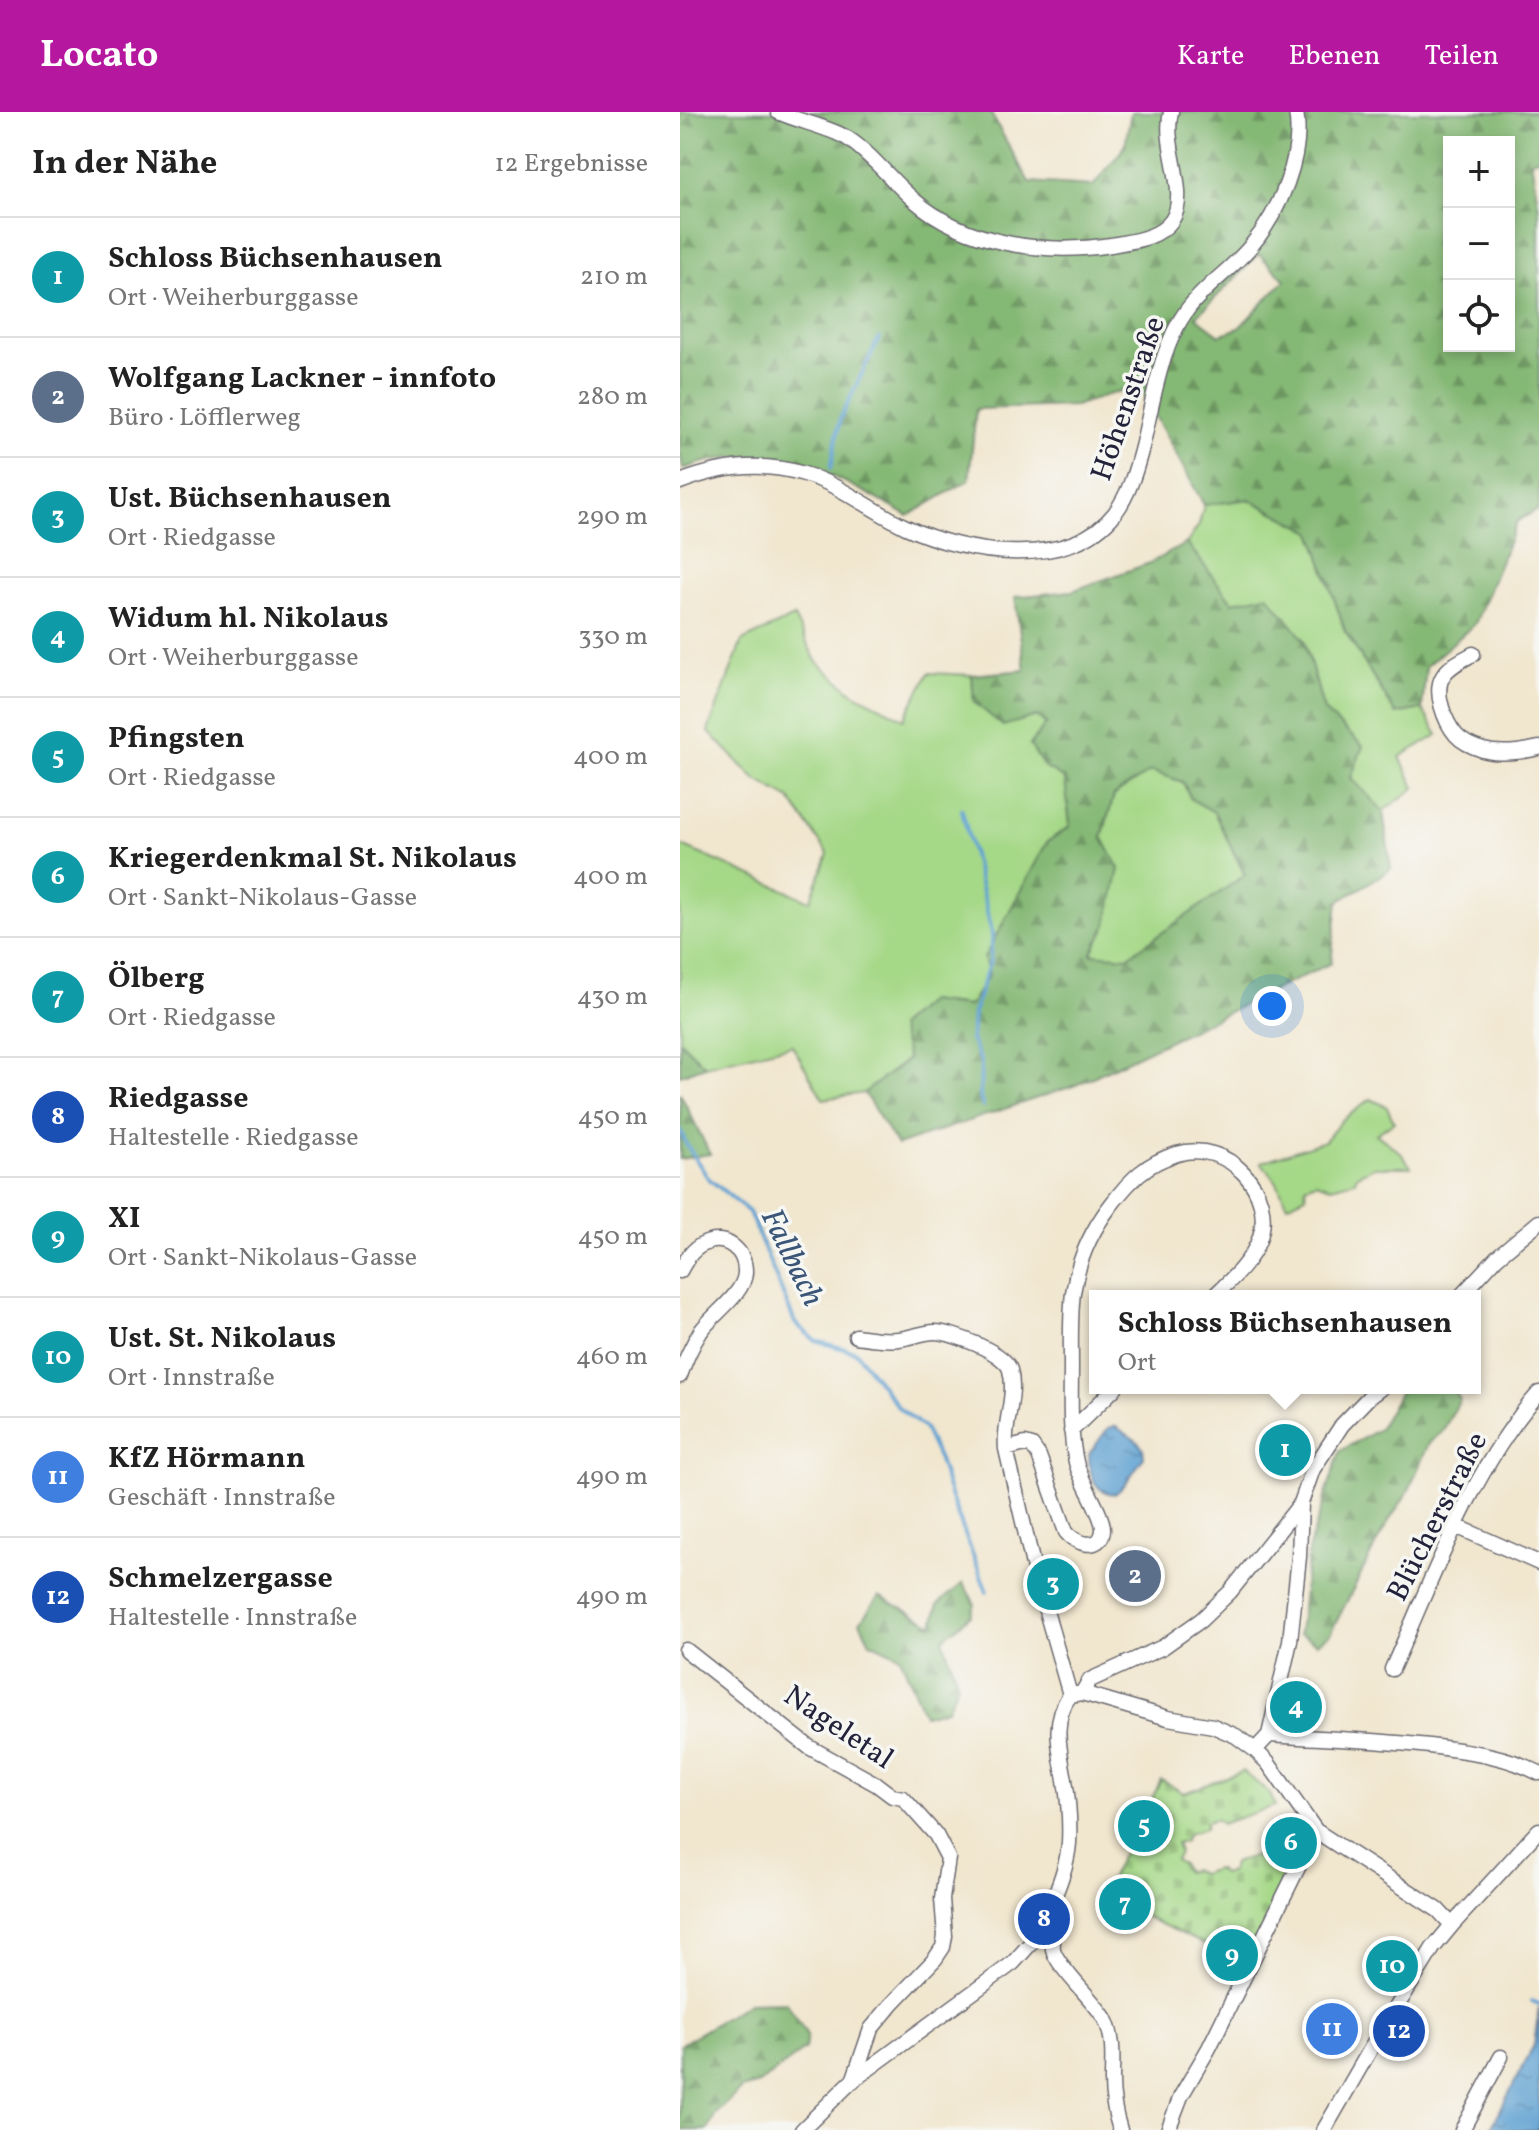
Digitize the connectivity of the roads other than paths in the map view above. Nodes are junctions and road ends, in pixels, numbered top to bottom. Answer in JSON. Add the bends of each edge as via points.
{"nodes":[{"id":1,"x":778,"y":112,"type":"edge"},
{"id":2,"x":1171,"y":112,"type":"edge"},
{"id":3,"x":1296,"y":112,"type":"edge"},
{"id":4,"x":680,"y":482,"type":"edge"},
{"id":5,"x":1473,"y":654,"type":"dead end"},
{"id":6,"x":1539,"y":748,"type":"edge"},
{"id":7,"x":1539,"y":1222,"type":"edge"},
{"id":8,"x":680,"y":1271,"type":"edge"},
{"id":9,"x":1220,"y":1290,"type":"edge"},
{"id":10,"x":1467,"y":1290,"type":"edge"},
{"id":11,"x":856,"y":1336,"type":"dead end"},
{"id":12,"x":680,"y":1376,"type":"edge"},
{"id":13,"x":1539,"y":1393,"type":"edge"},
{"id":14,"x":1109,"y":1394,"type":"edge"},
{"id":15,"x":1373,"y":1394,"type":"edge"},
{"id":16,"x":1071,"y":1431,"type":"junction"},
{"id":17,"x":1006,"y":1449,"type":"junction"},
{"id":18,"x":1301,"y":1503,"type":"junction"},
{"id":19,"x":1456,"y":1526,"type":"junction"},
{"id":20,"x":1539,"y":1563,"type":"edge"},
{"id":21,"x":686,"y":1650,"type":"dead end"},
{"id":22,"x":1392,"y":1669,"type":"dead end"},
{"id":23,"x":1076,"y":1694,"type":"junction"},
{"id":24,"x":1269,"y":1735,"type":"junction"},
{"id":25,"x":1255,"y":1750,"type":"junction"},
{"id":26,"x":1539,"y":1773,"type":"edge"},
{"id":27,"x":1539,"y":1830,"type":"edge"},
{"id":28,"x":1316,"y":1831,"type":"junction"},
{"id":29,"x":1452,"y":1925,"type":"junction"},
{"id":30,"x":1055,"y":1930,"type":"dead end"},
{"id":31,"x":1501,"y":2057,"type":"dead end"},
{"id":32,"x":852,"y":2081,"type":"junction"},
{"id":33,"x":802,"y":2130,"type":"edge"},
{"id":34,"x":1120,"y":2130,"type":"edge"},
{"id":35,"x":1168,"y":2130,"type":"edge"},
{"id":36,"x":1324,"y":2130,"type":"edge"},
{"id":37,"x":1462,"y":2130,"type":"edge"}],
"edges":[{"from":1,"to":2,"type":"street","via":[[849,140],[916,202],[958,229],[1006,242],[1067,248],[1140,240],[1172,220],[1178,196],[1169,138]]},
{"from":3,"to":4,"type":"street","name":"Höhenstraße","via":[[1295,156],[1275,210],[1251,246],[1187,310],[1171,337],[1131,483],[1113,515],[1092,533],[1038,552],[982,549],[924,535],[833,486],[791,471],[735,467]]},
{"from":5,"to":6,"type":"street","via":[[1450,668],[1440,683],[1452,729],[1482,750]]},
{"from":7,"to":10,"type":"street"},
{"from":8,"to":12,"type":"street","via":[[695,1248],[713,1241],[735,1247],[745,1269],[742,1286],[702,1331]]},
{"from":9,"to":16,"type":"street","via":[[1252,1255],[1263,1206],[1251,1180],[1226,1158],[1202,1152],[1177,1154],[1135,1176],[1085,1247],[1073,1299]]},
{"from":11,"to":17,"type":"street","via":[[899,1339],[946,1333],[1004,1359],[1012,1397]]},
{"from":13,"to":19,"type":"street","name":"Blücherstraße","via":[[1496,1452]]},
{"from":14,"to":16,"type":"street"},
{"from":15,"to":18,"type":"street","via":[[1342,1425],[1313,1469]]},
{"from":16,"to":17,"type":"street","via":[[1079,1474],[1103,1528],[1093,1543],[1075,1541],[1066,1532],[1032,1446]]},
{"from":17,"to":23,"type":"street","via":[[1034,1569]]},
{"from":18,"to":23,"type":"street","via":[[1201,1620],[1163,1647],[1090,1680]]},
{"from":18,"to":24,"type":"street","via":[[1290,1641]]},
{"from":19,"to":20,"type":"street"},
{"from":19,"to":22,"type":"street","name":"Blücherstraße"},
{"from":21,"to":32,"type":"street","name":"Nageletal","via":[[809,1747],[903,1798],[936,1835],[948,1858],[943,1947],[871,2029]]},
{"from":23,"to":25,"type":"street","via":[[1213,1726]]},
{"from":23,"to":32,"type":"street","via":[[1065,1701],[1057,1731],[1069,1843],[1040,1933],[1013,1963]]},
{"from":24,"to":25,"type":"street"},
{"from":24,"to":26,"type":"street","via":[[1485,1753]]},
{"from":25,"to":28,"type":"street"},
{"from":27,"to":29,"type":"street"},
{"from":28,"to":29,"type":"street","via":[[1438,1910]]},
{"from":28,"to":35,"type":"street"},
{"from":29,"to":36,"type":"street"},
{"from":30,"to":34,"type":"street","via":[[1053,1950],[1110,2031],[1114,2113]]},
{"from":31,"to":37,"type":"street"},
{"from":32,"to":33,"type":"street"}]}
